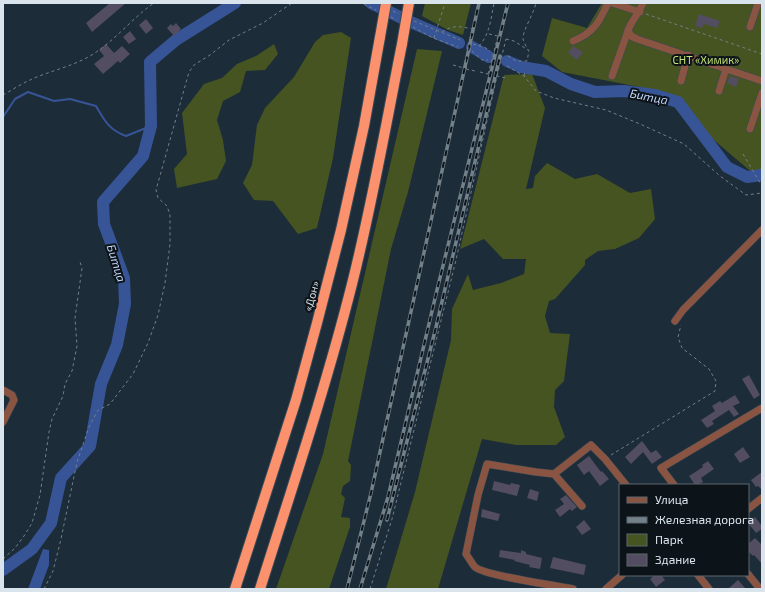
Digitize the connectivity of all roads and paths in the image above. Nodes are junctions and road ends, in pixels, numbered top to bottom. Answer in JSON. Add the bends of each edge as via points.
{"nodes":[{"id":1,"x":154,"y":3,"type":"edge"},
{"id":2,"x":292,"y":3,"type":"edge"},
{"id":3,"x":352,"y":3,"type":"edge"},
{"id":4,"x":386,"y":3,"type":"edge"},
{"id":5,"x":409,"y":3,"type":"edge"},
{"id":6,"x":445,"y":3,"type":"edge"},
{"id":7,"x":494,"y":3,"type":"edge"},
{"id":8,"x":536,"y":3,"type":"edge"},
{"id":9,"x":608,"y":3,"type":"edge"},
{"id":10,"x":612,"y":3,"type":"edge"},
{"id":11,"x":643,"y":3,"type":"edge"},
{"id":12,"x":758,"y":3,"type":"edge"},
{"id":13,"x":361,"y":4,"type":"edge"},
{"id":14,"x":640,"y":12,"type":"junction"},
{"id":15,"x":426,"y":25,"type":"dead end"},
{"id":16,"x":750,"y":27,"type":"dead end"},
{"id":17,"x":436,"y":29,"type":"junction"},
{"id":18,"x":474,"y":29,"type":"dead end"},
{"id":19,"x":628,"y":30,"type":"junction"},
{"id":20,"x":442,"y":32,"type":"junction"},
{"id":21,"x":488,"y":33,"type":"junction"},
{"id":22,"x":433,"y":38,"type":"dead end"},
{"id":23,"x":460,"y":40,"type":"dead end"},
{"id":24,"x":574,"y":41,"type":"dead end"},
{"id":25,"x":473,"y":44,"type":"dead end"},
{"id":26,"x":480,"y":46,"type":"junction"},
{"id":27,"x":472,"y":51,"type":"dead end"},
{"id":28,"x":490,"y":51,"type":"dead end"},
{"id":29,"x":529,"y":51,"type":"junction"},
{"id":30,"x":762,"y":54,"type":"edge"},
{"id":31,"x":688,"y":55,"type":"junction"},
{"id":32,"x":508,"y":56,"type":"dead end"},
{"id":33,"x":488,"y":60,"type":"dead end"},
{"id":34,"x":453,"y":65,"type":"dead end"},
{"id":35,"x":506,"y":66,"type":"dead end"},
{"id":36,"x":726,"y":68,"type":"junction"},
{"id":37,"x":525,"y":71,"type":"dead end"},
{"id":38,"x":475,"y":72,"type":"dead end"},
{"id":39,"x":480,"y":72,"type":"dead end"},
{"id":40,"x":497,"y":76,"type":"junction"},
{"id":41,"x":524,"y":76,"type":"junction"},
{"id":42,"x":612,"y":76,"type":"dead end"},
{"id":43,"x":506,"y":78,"type":"dead end"},
{"id":44,"x":762,"y":80,"type":"edge"},
{"id":45,"x":681,"y":81,"type":"dead end"},
{"id":46,"x":719,"y":91,"type":"dead end"},
{"id":47,"x":762,"y":93,"type":"edge"},
{"id":48,"x":3,"y":95,"type":"edge"},
{"id":49,"x":750,"y":130,"type":"dead end"},
{"id":50,"x":743,"y":154,"type":"dead end"},
{"id":51,"x":762,"y":186,"type":"edge"},
{"id":52,"x":762,"y":193,"type":"edge"},
{"id":53,"x":762,"y":230,"type":"edge"},
{"id":54,"x":80,"y":262,"type":"dead end"},
{"id":55,"x":684,"y":310,"type":"junction"},
{"id":56,"x":675,"y":321,"type":"dead end"},
{"id":57,"x":3,"y":390,"type":"edge"},
{"id":58,"x":762,"y":408,"type":"edge"},
{"id":59,"x":3,"y":422,"type":"edge"},
{"id":60,"x":605,"y":459,"type":"junction"},
{"id":61,"x":554,"y":474,"type":"junction"},
{"id":62,"x":625,"y":484,"type":"edge"},
{"id":63,"x":673,"y":484,"type":"edge"},
{"id":64,"x":762,"y":498,"type":"edge"},
{"id":65,"x":582,"y":506,"type":"dead end"},
{"id":66,"x":749,"y":508,"type":"edge"},
{"id":67,"x":3,"y":559,"type":"edge"},
{"id":68,"x":749,"y":575,"type":"edge"},
{"id":69,"x":621,"y":576,"type":"edge"},
{"id":70,"x":699,"y":576,"type":"edge"},
{"id":71,"x":44,"y":589,"type":"edge"},
{"id":72,"x":235,"y":589,"type":"edge"},
{"id":73,"x":260,"y":589,"type":"edge"},
{"id":74,"x":370,"y":589,"type":"edge"},
{"id":75,"x":573,"y":589,"type":"edge"},
{"id":76,"x":606,"y":589,"type":"edge"},
{"id":77,"x":709,"y":589,"type":"edge"},
{"id":78,"x":760,"y":589,"type":"edge"}],
"edges":[{"from":1,"to":48,"type":"path","via":[[90,56],[30,80]]},
{"from":2,"to":71,"type":"path","via":[[263,24],[228,40],[189,72],[156,190],[158,198],[167,206],[170,215],[170,244],[158,315],[133,374],[110,404],[98,410],[89,427],[77,462],[53,571]]},
{"from":3,"to":13,"type":"path"},
{"from":4,"to":72,"type":"highway","name":"«Дон»","bridge":true,"via":[[341,230],[296,400]]},
{"from":5,"to":73,"type":"highway","bridge":true,"via":[[352,284],[320,398]]},
{"from":6,"to":17,"type":"path"},
{"from":7,"to":21,"type":"path"},
{"from":8,"to":29,"type":"path","via":[[524,31],[523,39]]},
{"from":9,"to":24,"type":"street","via":[[596,26]]},
{"from":10,"to":14,"type":"street"},
{"from":11,"to":14,"type":"street"},
{"from":12,"to":16,"type":"street"},
{"from":14,"to":19,"type":"street"},
{"from":14,"to":30,"type":"path"},
{"from":15,"to":17,"type":"path"},
{"from":17,"to":20,"type":"path"},
{"from":17,"to":22,"type":"path"},
{"from":18,"to":38,"type":"path","bridge":true,"via":[[466,69]]},
{"from":19,"to":31,"type":"street","via":[[631,36],[637,39]]},
{"from":19,"to":42,"type":"street"},
{"from":20,"to":23,"type":"path"},
{"from":20,"to":34,"type":"path","bridge":true,"via":[[450,27],[462,26],[472,29],[464,68]]},
{"from":21,"to":26,"type":"path"},
{"from":21,"to":39,"type":"path","bridge":true,"via":[[498,36],[488,74]]},
{"from":25,"to":26,"type":"path"},
{"from":26,"to":28,"type":"path"},
{"from":27,"to":33,"type":"path","via":[[482,60]]},
{"from":29,"to":32,"type":"path","via":[[527,61],[516,61]]},
{"from":29,"to":40,"type":"path","bridge":true,"via":[[506,39]]},
{"from":31,"to":36,"type":"street"},
{"from":31,"to":45,"type":"street"},
{"from":35,"to":41,"type":"path"},
{"from":36,"to":44,"type":"street"},
{"from":36,"to":46,"type":"street"},
{"from":37,"to":41,"type":"path"},
{"from":40,"to":43,"type":"path"},
{"from":40,"to":74,"type":"path","via":[[456,260],[396,504]]},
{"from":41,"to":52,"type":"path","via":[[536,91],[554,98],[606,110],[684,144],[746,195]]},
{"from":47,"to":49,"type":"street"},
{"from":50,"to":51,"type":"path"},
{"from":53,"to":55,"type":"street"},
{"from":54,"to":67,"type":"path","via":[[82,268],[75,318],[77,346],[72,371],[52,419],[40,495],[32,523],[15,548]]},
{"from":55,"to":56,"type":"street"},
{"from":55,"to":60,"type":"path","via":[[678,337],[682,348],[709,369],[716,381],[715,391]]},
{"from":57,"to":59,"type":"street","via":[[12,395],[14,400]]},
{"from":58,"to":63,"type":"street","via":[[661,468]]},
{"from":60,"to":61,"type":"street","via":[[591,445]]},
{"from":60,"to":62,"type":"street"},
{"from":61,"to":65,"type":"street"},
{"from":61,"to":75,"type":"street","via":[[487,464],[466,554],[476,568],[488,572]]},
{"from":64,"to":66,"type":"street"},
{"from":68,"to":78,"type":"street"},
{"from":69,"to":76,"type":"street"},
{"from":70,"to":77,"type":"street"}]}
